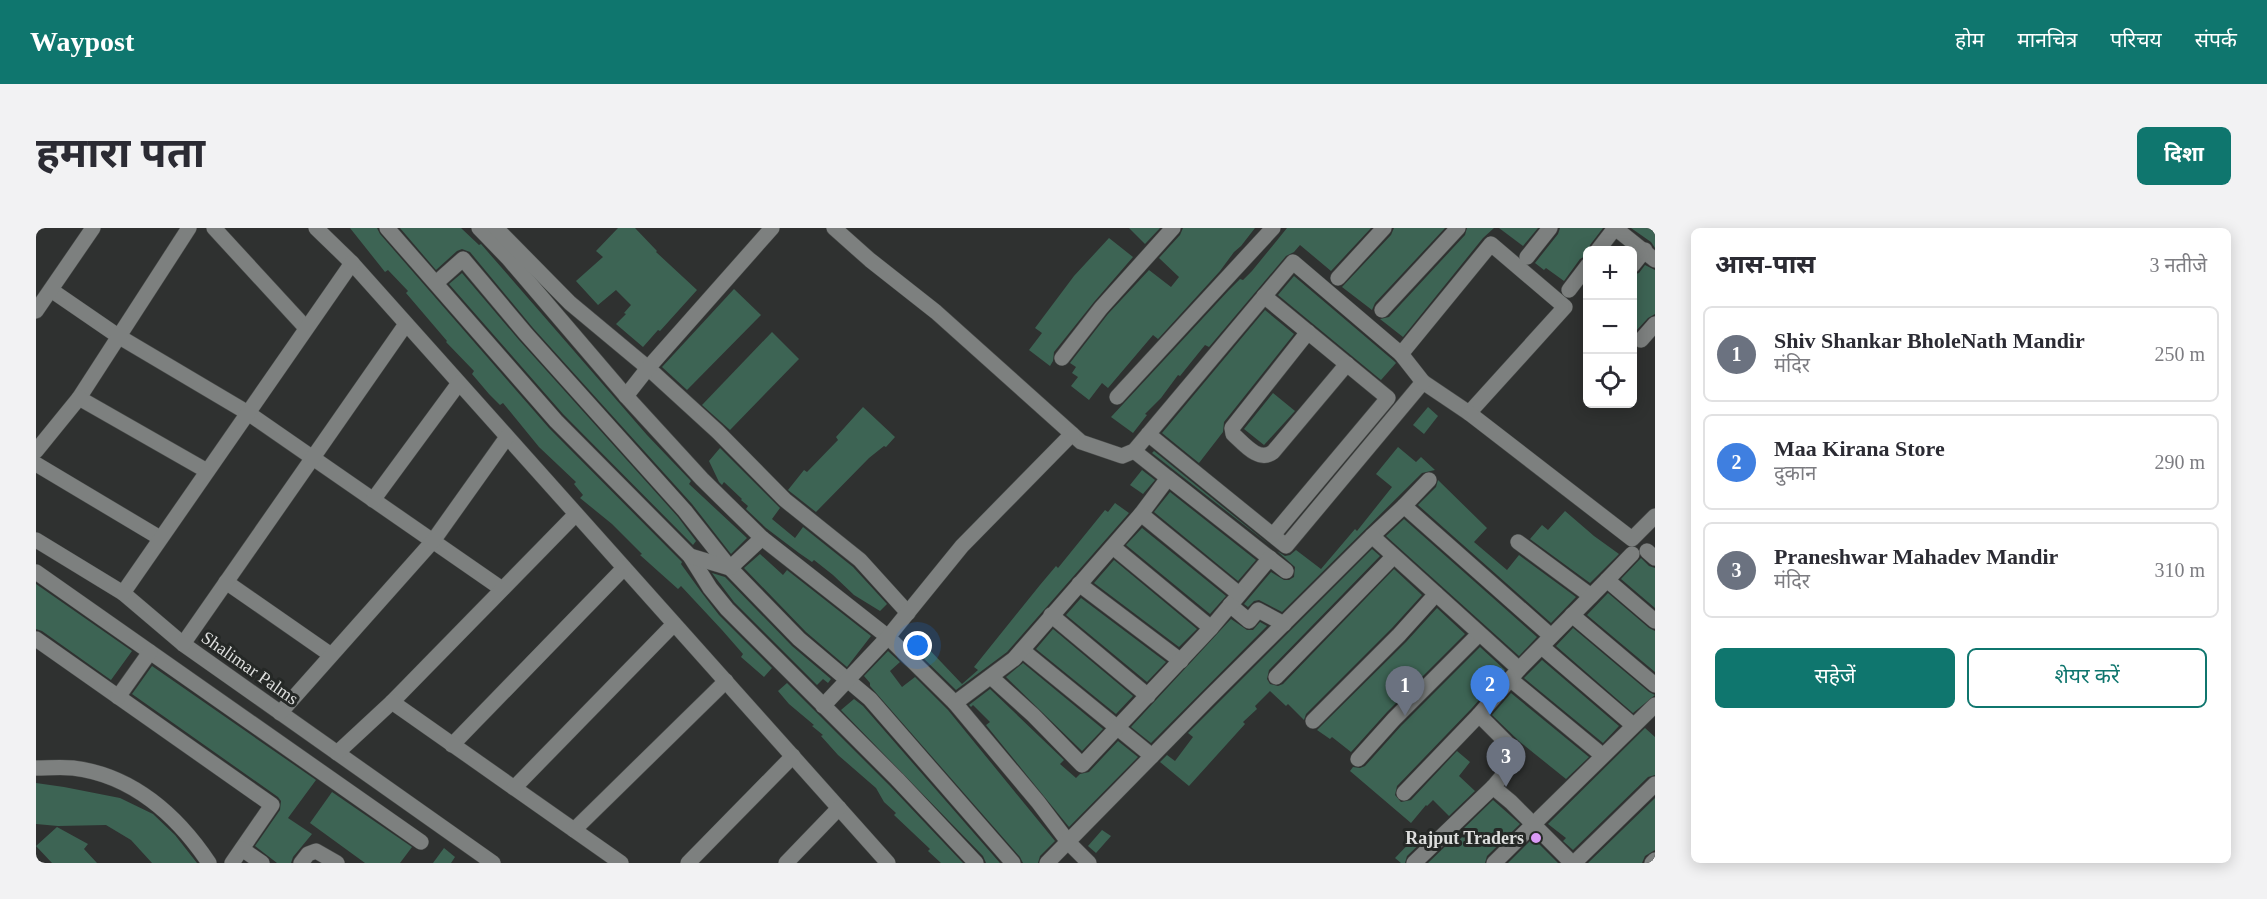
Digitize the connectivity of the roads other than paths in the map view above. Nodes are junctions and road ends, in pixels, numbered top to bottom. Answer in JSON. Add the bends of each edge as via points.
{"nodes":[{"id":1,"x":93,"y":228,"type":"edge"},
{"id":2,"x":189,"y":228,"type":"edge"},
{"id":3,"x":214,"y":228,"type":"edge"},
{"id":4,"x":316,"y":228,"type":"edge"},
{"id":5,"x":387,"y":228,"type":"edge"},
{"id":6,"x":478,"y":228,"type":"edge"},
{"id":7,"x":496,"y":228,"type":"edge"},
{"id":8,"x":772,"y":228,"type":"edge"},
{"id":9,"x":834,"y":228,"type":"edge"},
{"id":10,"x":1173,"y":228,"type":"edge"},
{"id":11,"x":1273,"y":228,"type":"edge"},
{"id":12,"x":1384,"y":228,"type":"edge"},
{"id":13,"x":1458,"y":228,"type":"edge"},
{"id":14,"x":1550,"y":228,"type":"edge"},
{"id":15,"x":1601,"y":246,"type":"edge"},
{"id":16,"x":1650,"y":255,"type":"edge"},
{"id":17,"x":1527,"y":257,"type":"dead end"},
{"id":18,"x":352,"y":263,"type":"junction"},
{"id":19,"x":1637,"y":263,"type":"edge"},
{"id":20,"x":1583,"y":271,"type":"edge"},
{"id":21,"x":1338,"y":278,"type":"dead end"},
{"id":22,"x":436,"y":283,"type":"junction"},
{"id":23,"x":51,"y":290,"type":"junction"},
{"id":24,"x":1569,"y":290,"type":"dead end"},
{"id":25,"x":1264,"y":296,"type":"junction"},
{"id":26,"x":1383,"y":310,"type":"dead end"},
{"id":27,"x":36,"y":311,"type":"edge"},
{"id":28,"x":406,"y":324,"type":"junction"},
{"id":29,"x":1655,"y":324,"type":"edge"},
{"id":30,"x":306,"y":328,"type":"junction"},
{"id":31,"x":1308,"y":332,"type":"junction"},
{"id":32,"x":118,"y":336,"type":"junction"},
{"id":33,"x":1641,"y":340,"type":"dead end"},
{"id":34,"x":1401,"y":354,"type":"junction"},
{"id":35,"x":1062,"y":358,"type":"dead end"},
{"id":36,"x":1347,"y":364,"type":"junction"},
{"id":37,"x":648,"y":368,"type":"junction"},
{"id":38,"x":1424,"y":382,"type":"junction"},
{"id":39,"x":459,"y":383,"type":"junction"},
{"id":40,"x":626,"y":396,"type":"junction"},
{"id":41,"x":1116,"y":397,"type":"dead end"},
{"id":42,"x":79,"y":398,"type":"junction"},
{"id":43,"x":1388,"y":398,"type":"junction"},
{"id":44,"x":1401,"y":409,"type":"junction"},
{"id":45,"x":248,"y":413,"type":"junction"},
{"id":46,"x":1469,"y":413,"type":"junction"},
{"id":47,"x":1072,"y":434,"type":"junction"},
{"id":48,"x":1148,"y":434,"type":"junction"},
{"id":49,"x":507,"y":437,"type":"junction"},
{"id":50,"x":1134,"y":451,"type":"junction"},
{"id":51,"x":36,"y":452,"type":"edge"},
{"id":52,"x":313,"y":457,"type":"junction"},
{"id":53,"x":36,"y":464,"type":"edge"},
{"id":54,"x":207,"y":471,"type":"junction"},
{"id":55,"x":1168,"y":478,"type":"junction"},
{"id":56,"x":1429,"y":480,"type":"dead end"},
{"id":57,"x":373,"y":500,"type":"junction"},
{"id":58,"x":1404,"y":506,"type":"junction"},
{"id":59,"x":576,"y":514,"type":"junction"},
{"id":60,"x":1141,"y":514,"type":"junction"},
{"id":61,"x":1655,"y":516,"type":"edge"},
{"id":62,"x":1273,"y":535,"type":"junction"},
{"id":63,"x":1372,"y":536,"type":"junction"},
{"id":64,"x":160,"y":538,"type":"junction"},
{"id":65,"x":762,"y":538,"type":"junction"},
{"id":66,"x":36,"y":540,"type":"edge"},
{"id":67,"x":432,"y":541,"type":"junction"},
{"id":68,"x":1518,"y":542,"type":"dead end"},
{"id":69,"x":1113,"y":547,"type":"junction"},
{"id":70,"x":1632,"y":554,"type":"dead end"},
{"id":71,"x":690,"y":556,"type":"junction"},
{"id":72,"x":1393,"y":556,"type":"junction"},
{"id":73,"x":1270,"y":558,"type":"junction"},
{"id":74,"x":624,"y":568,"type":"junction"},
{"id":75,"x":730,"y":568,"type":"junction"},
{"id":76,"x":1286,"y":571,"type":"dead end"},
{"id":77,"x":36,"y":572,"type":"edge"},
{"id":78,"x":1607,"y":580,"type":"junction"},
{"id":79,"x":226,"y":582,"type":"junction"},
{"id":80,"x":1080,"y":584,"type":"junction"},
{"id":81,"x":502,"y":589,"type":"junction"},
{"id":82,"x":123,"y":593,"type":"junction"},
{"id":83,"x":1436,"y":594,"type":"junction"},
{"id":84,"x":1591,"y":596,"type":"junction"},
{"id":85,"x":1235,"y":599,"type":"junction"},
{"id":86,"x":908,"y":612,"type":"junction"},
{"id":87,"x":1051,"y":615,"type":"junction"},
{"id":88,"x":1572,"y":615,"type":"junction"},
{"id":89,"x":1655,"y":621,"type":"edge"},
{"id":90,"x":674,"y":624,"type":"junction"},
{"id":91,"x":1284,"y":624,"type":"junction"},
{"id":92,"x":1210,"y":628,"type":"junction"},
{"id":93,"x":1479,"y":634,"type":"junction"},
{"id":94,"x":888,"y":637,"type":"junction"},
{"id":95,"x":36,"y":639,"type":"edge"},
{"id":96,"x":1546,"y":642,"type":"junction"},
{"id":97,"x":183,"y":644,"type":"junction"},
{"id":98,"x":1022,"y":650,"type":"junction"},
{"id":99,"x":150,"y":652,"type":"junction"},
{"id":100,"x":332,"y":655,"type":"junction"},
{"id":101,"x":1181,"y":661,"type":"junction"},
{"id":102,"x":1514,"y":674,"type":"junction"},
{"id":103,"x":991,"y":677,"type":"junction"},
{"id":104,"x":1275,"y":677,"type":"dead end"},
{"id":105,"x":726,"y":681,"type":"junction"},
{"id":106,"x":847,"y":681,"type":"junction"},
{"id":107,"x":1655,"y":685,"type":"edge"},
{"id":108,"x":1148,"y":696,"type":"junction"},
{"id":109,"x":118,"y":697,"type":"junction"},
{"id":110,"x":392,"y":702,"type":"junction"},
{"id":111,"x":955,"y":703,"type":"junction"},
{"id":112,"x":1655,"y":705,"type":"edge"},
{"id":113,"x":823,"y":706,"type":"junction"},
{"id":114,"x":280,"y":712,"type":"junction"},
{"id":115,"x":1479,"y":715,"type":"junction"},
{"id":116,"x":1312,"y":721,"type":"dead end"},
{"id":117,"x":1633,"y":725,"type":"junction"},
{"id":118,"x":1118,"y":727,"type":"junction"},
{"id":119,"x":452,"y":745,"type":"junction"},
{"id":120,"x":337,"y":753,"type":"junction"},
{"id":121,"x":1602,"y":755,"type":"junction"},
{"id":122,"x":793,"y":756,"type":"junction"},
{"id":123,"x":1152,"y":756,"type":"junction"},
{"id":124,"x":1358,"y":759,"type":"dead end"},
{"id":125,"x":36,"y":768,"type":"edge"},
{"id":126,"x":1655,"y":784,"type":"edge"},
{"id":127,"x":1493,"y":787,"type":"junction"},
{"id":128,"x":514,"y":788,"type":"junction"},
{"id":129,"x":1404,"y":793,"type":"dead end"},
{"id":130,"x":839,"y":808,"type":"junction"},
{"id":131,"x":1534,"y":824,"type":"junction"},
{"id":132,"x":574,"y":830,"type":"junction"},
{"id":133,"x":421,"y":842,"type":"dead end"},
{"id":134,"x":1069,"y":843,"type":"junction"},
{"id":135,"x":242,"y":849,"type":"junction"},
{"id":136,"x":887,"y":862,"type":"edge"},
{"id":137,"x":209,"y":863,"type":"edge"},
{"id":138,"x":232,"y":863,"type":"edge"},
{"id":139,"x":262,"y":863,"type":"edge"},
{"id":140,"x":301,"y":863,"type":"edge"},
{"id":141,"x":337,"y":863,"type":"edge"},
{"id":142,"x":493,"y":863,"type":"edge"},
{"id":143,"x":621,"y":863,"type":"edge"},
{"id":144,"x":688,"y":863,"type":"edge"},
{"id":145,"x":786,"y":863,"type":"edge"},
{"id":146,"x":976,"y":863,"type":"edge"},
{"id":147,"x":1013,"y":863,"type":"edge"},
{"id":148,"x":1047,"y":863,"type":"edge"},
{"id":149,"x":1089,"y":863,"type":"edge"},
{"id":150,"x":1414,"y":863,"type":"edge"},
{"id":151,"x":1494,"y":863,"type":"edge"},
{"id":152,"x":1573,"y":863,"type":"edge"}],
"edges":[{"from":1,"to":23,"type":"street"},
{"from":2,"to":32,"type":"street"},
{"from":3,"to":30,"type":"street"},
{"from":4,"to":18,"type":"street"},
{"from":5,"to":22,"type":"street"},
{"from":6,"to":40,"type":"street"},
{"from":7,"to":37,"type":"street","via":[[570,303]]},
{"from":8,"to":37,"type":"street"},
{"from":9,"to":47,"type":"street","via":[[936,312]]},
{"from":10,"to":35,"type":"street"},
{"from":11,"to":41,"type":"street"},
{"from":12,"to":21,"type":"street"},
{"from":13,"to":26,"type":"street"},
{"from":14,"to":17,"type":"street"},
{"from":15,"to":16,"type":"street","via":[[1615,228]]},
{"from":16,"to":19,"type":"street"},
{"from":18,"to":28,"type":"street"},
{"from":18,"to":30,"type":"street"},
{"from":20,"to":24,"type":"street"},
{"from":22,"to":71,"type":"street","via":[[556,421]]},
{"from":22,"to":75,"type":"street","via":[[463,259],[685,511]]},
{"from":23,"to":27,"type":"street"},
{"from":23,"to":32,"type":"street"},
{"from":25,"to":31,"type":"street"},
{"from":25,"to":34,"type":"street","via":[[1293,262]]},
{"from":25,"to":48,"type":"street"},
{"from":28,"to":39,"type":"street"},
{"from":28,"to":52,"type":"street"},
{"from":29,"to":33,"type":"street"},
{"from":30,"to":45,"type":"street"},
{"from":31,"to":36,"type":"street"},
{"from":31,"to":36,"type":"street","via":[[1232,428],[1233,434],[1261,457],[1274,452]]},
{"from":32,"to":42,"type":"street"},
{"from":32,"to":45,"type":"street"},
{"from":34,"to":38,"type":"street"},
{"from":34,"to":46,"type":"street","via":[[1491,244],[1565,307]]},
{"from":36,"to":43,"type":"street"},
{"from":37,"to":40,"type":"street"},
{"from":37,"to":86,"type":"street","via":[[784,500],[860,560]]},
{"from":38,"to":44,"type":"street"},
{"from":38,"to":46,"type":"street"},
{"from":39,"to":49,"type":"street"},
{"from":39,"to":57,"type":"street"},
{"from":40,"to":65,"type":"street"},
{"from":42,"to":51,"type":"street"},
{"from":42,"to":54,"type":"street"},
{"from":43,"to":44,"type":"street"},
{"from":43,"to":62,"type":"street"},
{"from":44,"to":62,"type":"street","via":[[1286,546]]},
{"from":45,"to":52,"type":"street"},
{"from":45,"to":54,"type":"street"},
{"from":46,"to":61,"type":"street","via":[[1632,539]]},
{"from":47,"to":50,"type":"street","via":[[1081,442],[1122,456]]},
{"from":47,"to":86,"type":"street","via":[[962,546]]},
{"from":48,"to":50,"type":"street"},
{"from":48,"to":62,"type":"street"},
{"from":49,"to":59,"type":"street"},
{"from":49,"to":67,"type":"street"},
{"from":50,"to":55,"type":"street"},
{"from":52,"to":57,"type":"street"},
{"from":52,"to":79,"type":"street"},
{"from":53,"to":64,"type":"street"},
{"from":54,"to":64,"type":"street"},
{"from":55,"to":60,"type":"street"},
{"from":55,"to":73,"type":"street"},
{"from":56,"to":58,"type":"street"},
{"from":57,"to":67,"type":"street"},
{"from":58,"to":63,"type":"street"},
{"from":58,"to":96,"type":"street"},
{"from":59,"to":74,"type":"street"},
{"from":59,"to":81,"type":"street"},
{"from":60,"to":69,"type":"street"},
{"from":60,"to":85,"type":"street"},
{"from":63,"to":72,"type":"street"},
{"from":63,"to":91,"type":"street"},
{"from":64,"to":82,"type":"street"},
{"from":65,"to":75,"type":"street"},
{"from":65,"to":94,"type":"street"},
{"from":66,"to":82,"type":"street","name":"Shalimar Palms"},
{"from":67,"to":81,"type":"street"},
{"from":67,"to":100,"type":"street"},
{"from":68,"to":84,"type":"street"},
{"from":69,"to":80,"type":"street"},
{"from":69,"to":92,"type":"street"},
{"from":70,"to":78,"type":"street"},
{"from":71,"to":75,"type":"street"},
{"from":71,"to":113,"type":"street","via":[[727,609]]},
{"from":72,"to":83,"type":"street"},
{"from":72,"to":104,"type":"street"},
{"from":73,"to":76,"type":"street"},
{"from":73,"to":85,"type":"street"},
{"from":74,"to":90,"type":"street"},
{"from":74,"to":119,"type":"street"},
{"from":75,"to":106,"type":"street","via":[[799,639]]},
{"from":77,"to":99,"type":"street"},
{"from":78,"to":84,"type":"street"},
{"from":78,"to":89,"type":"street"},
{"from":79,"to":97,"type":"street"},
{"from":79,"to":100,"type":"street"},
{"from":80,"to":87,"type":"street"},
{"from":80,"to":101,"type":"street"},
{"from":81,"to":110,"type":"street"},
{"from":82,"to":97,"type":"street","name":"Shalimar Palms"},
{"from":83,"to":93,"type":"street"},
{"from":83,"to":116,"type":"street"},
{"from":84,"to":88,"type":"street"},
{"from":85,"to":91,"type":"street","via":[[1249,621],[1258,610]]},
{"from":85,"to":92,"type":"street"},
{"from":86,"to":94,"type":"street"},
{"from":87,"to":98,"type":"street"},
{"from":87,"to":108,"type":"street"},
{"from":88,"to":96,"type":"street"},
{"from":88,"to":107,"type":"street"},
{"from":90,"to":105,"type":"street"},
{"from":90,"to":128,"type":"street"},
{"from":91,"to":123,"type":"street"},
{"from":92,"to":101,"type":"street"},
{"from":93,"to":102,"type":"street"},
{"from":93,"to":124,"type":"street"},
{"from":94,"to":106,"type":"street"},
{"from":94,"to":111,"type":"street"},
{"from":95,"to":109,"type":"street"},
{"from":96,"to":102,"type":"street"},
{"from":96,"to":117,"type":"street"},
{"from":97,"to":114,"type":"street","name":"Shalimar Palms"},
{"from":98,"to":103,"type":"street"},
{"from":98,"to":118,"type":"street"},
{"from":99,"to":109,"type":"street"},
{"from":99,"to":133,"type":"street"},
{"from":100,"to":114,"type":"street"},
{"from":101,"to":108,"type":"street"},
{"from":102,"to":115,"type":"street"},
{"from":102,"to":121,"type":"street"},
{"from":103,"to":111,"type":"street"},
{"from":103,"to":118,"type":"street","via":[[1082,765]]},
{"from":105,"to":122,"type":"street"},
{"from":105,"to":132,"type":"street"},
{"from":106,"to":113,"type":"street"},
{"from":106,"to":147,"type":"street","via":[[870,699]]},
{"from":108,"to":118,"type":"street"},
{"from":109,"to":135,"type":"street","via":[[272,805]]},
{"from":110,"to":119,"type":"street"},
{"from":110,"to":120,"type":"street"},
{"from":111,"to":134,"type":"street"},
{"from":112,"to":117,"type":"street"},
{"from":113,"to":146,"type":"street"},
{"from":114,"to":120,"type":"street","name":"Shalimar Palms"},
{"from":115,"to":127,"type":"street","via":[[1517,753]]},
{"from":115,"to":129,"type":"street"},
{"from":117,"to":121,"type":"street"},
{"from":118,"to":123,"type":"street"},
{"from":119,"to":128,"type":"street"},
{"from":120,"to":142,"type":"street","name":"Shalimar Palms"},
{"from":121,"to":131,"type":"street"},
{"from":122,"to":130,"type":"street"},
{"from":122,"to":144,"type":"street"},
{"from":123,"to":134,"type":"street"},
{"from":125,"to":137,"type":"street","via":[[99,773],[136,790],[163,808],[192,837]]},
{"from":126,"to":152,"type":"street"},
{"from":127,"to":131,"type":"street"},
{"from":127,"to":150,"type":"street"},
{"from":128,"to":132,"type":"street"},
{"from":130,"to":136,"type":"street"},
{"from":130,"to":145,"type":"street"},
{"from":131,"to":151,"type":"street"},
{"from":131,"to":152,"type":"street"},
{"from":132,"to":143,"type":"street"},
{"from":134,"to":148,"type":"street"},
{"from":134,"to":149,"type":"street"},
{"from":135,"to":138,"type":"street"},
{"from":135,"to":139,"type":"street"},
{"from":140,"to":141,"type":"street","via":[[316,851]]}]}
